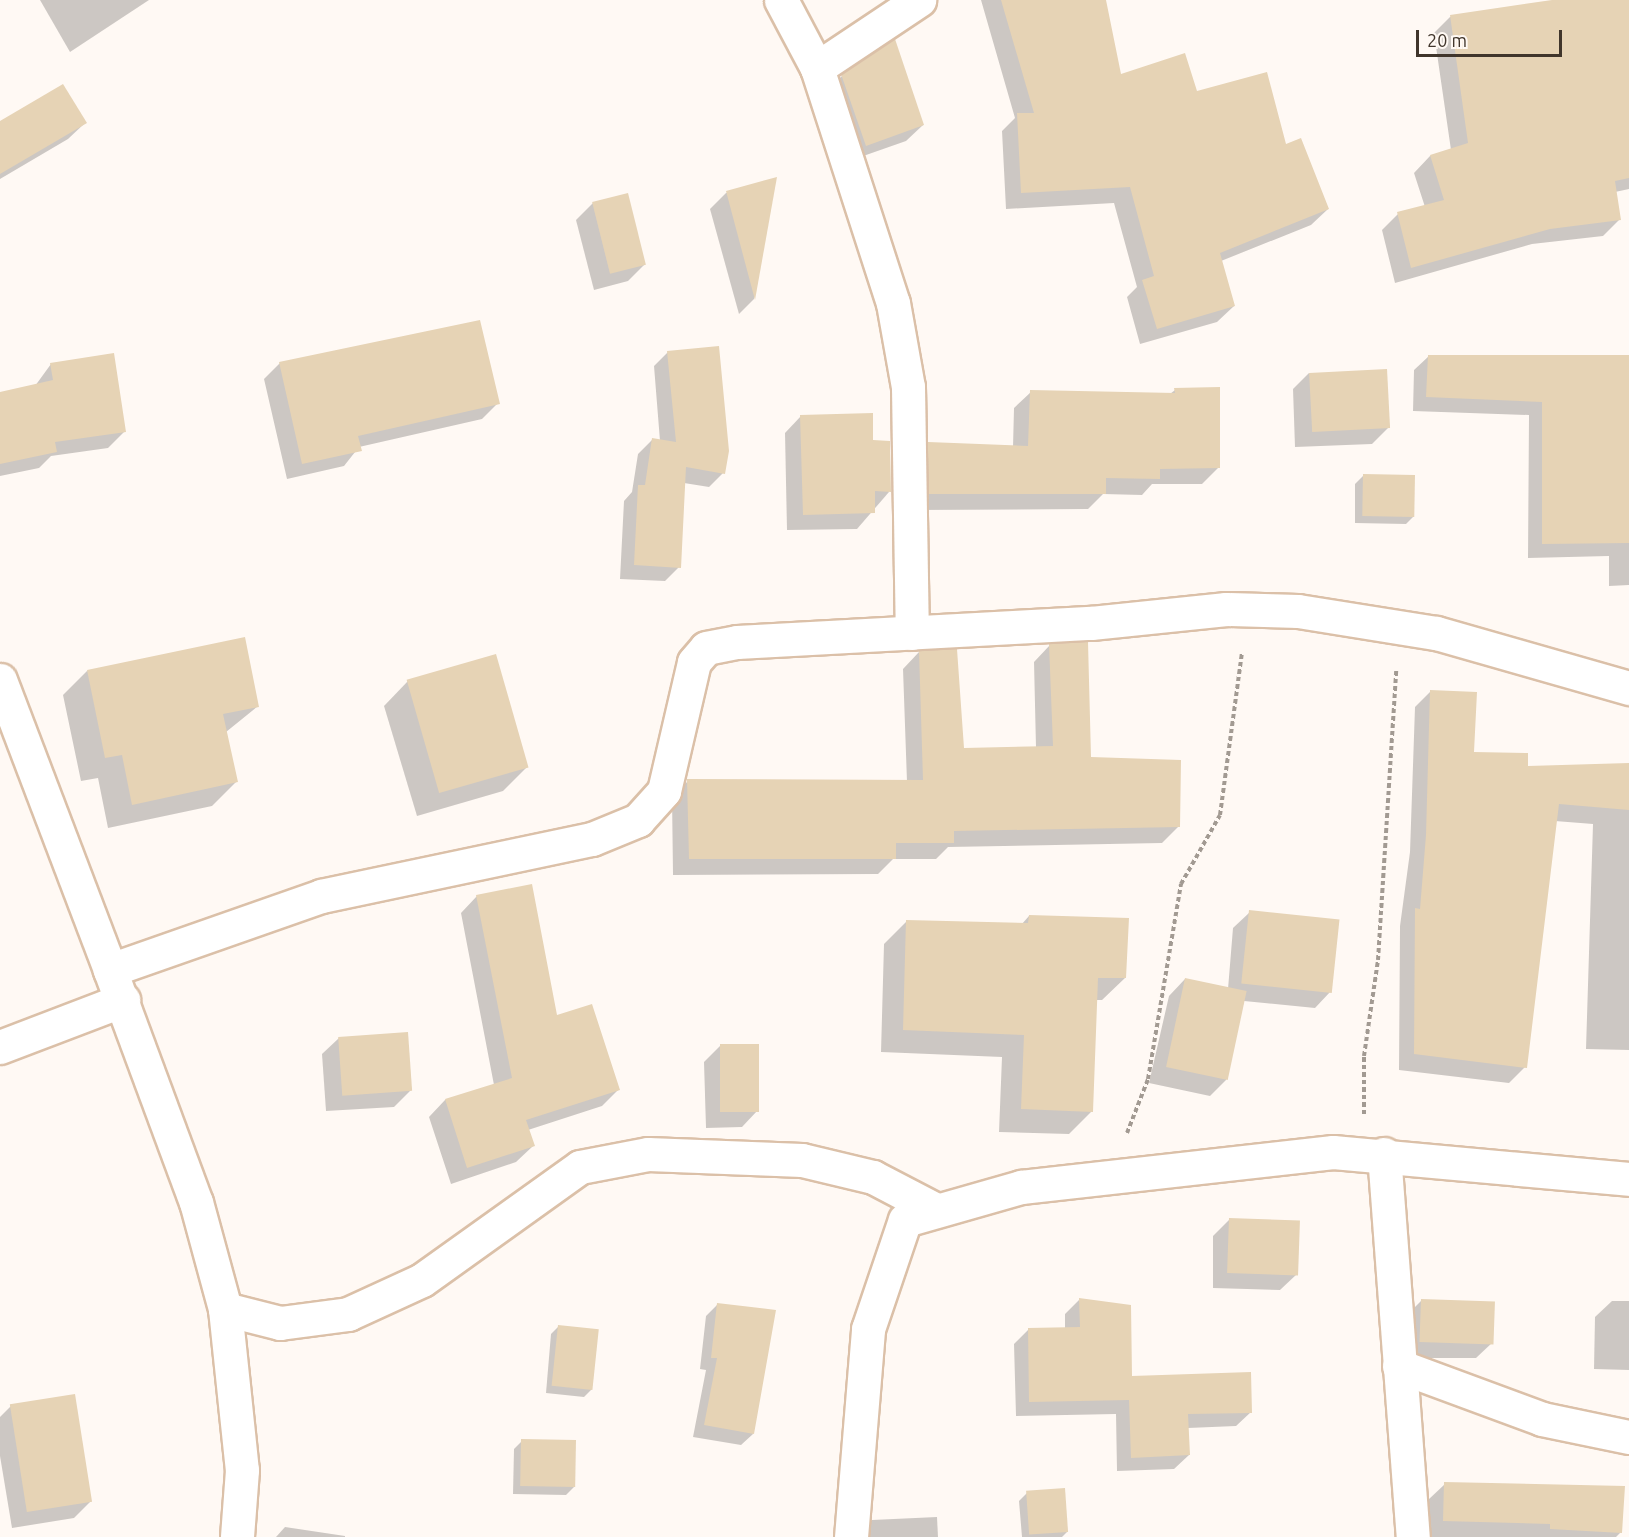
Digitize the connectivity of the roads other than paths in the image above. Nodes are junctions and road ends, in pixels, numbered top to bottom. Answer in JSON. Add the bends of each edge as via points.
{"nodes":[{"id":1,"x":781,"y":0,"type":"edge"},
{"id":2,"x":919,"y":0,"type":"edge"},
{"id":3,"x":817,"y":68,"type":"junction"},
{"id":4,"x":912,"y":633,"type":"junction"},
{"id":5,"x":0,"y":680,"type":"edge"},
{"id":6,"x":1629,"y":688,"type":"edge"},
{"id":7,"x":110,"y":970,"type":"junction"},
{"id":8,"x":123,"y":1000,"type":"junction"},
{"id":9,"x":0,"y":1047,"type":"edge"},
{"id":10,"x":1374,"y":1154,"type":"junction"},
{"id":11,"x":1629,"y":1179,"type":"edge"},
{"id":12,"x":936,"y":1210,"type":"junction"},
{"id":13,"x":225,"y":1309,"type":"junction"},
{"id":14,"x":1399,"y":1366,"type":"junction"},
{"id":15,"x":1629,"y":1437,"type":"edge"},
{"id":16,"x":237,"y":1537,"type":"edge"},
{"id":17,"x":851,"y":1537,"type":"edge"},
{"id":18,"x":1413,"y":1537,"type":"edge"}],
"edges":[{"from":1,"to":3,"type":"street"},
{"from":2,"to":3,"type":"street"},
{"from":3,"to":4,"type":"street","via":[[893,303],[909,387]]},
{"from":4,"to":6,"type":"street","via":[[1248,609],[1298,611],[1399,627]]},
{"from":4,"to":7,"type":"street","via":[[706,648],[694,662],[664,791],[629,824],[592,839],[321,896]]},
{"from":5,"to":7,"type":"street"},
{"from":7,"to":8,"type":"street"},
{"from":8,"to":9,"type":"street"},
{"from":8,"to":13,"type":"street","via":[[196,1202]]},
{"from":10,"to":11,"type":"street"},
{"from":10,"to":12,"type":"street","via":[[1333,1152],[1022,1187]]},
{"from":10,"to":14,"type":"street"},
{"from":12,"to":13,"type":"street","via":[[873,1177],[802,1160],[648,1154],[580,1167],[422,1280],[348,1314],[280,1323]]},
{"from":12,"to":17,"type":"street","via":[[905,1220],[868,1329]]},
{"from":13,"to":16,"type":"street","via":[[242,1470]]},
{"from":14,"to":15,"type":"street","via":[[1542,1419]]},
{"from":14,"to":18,"type":"street"}]}
